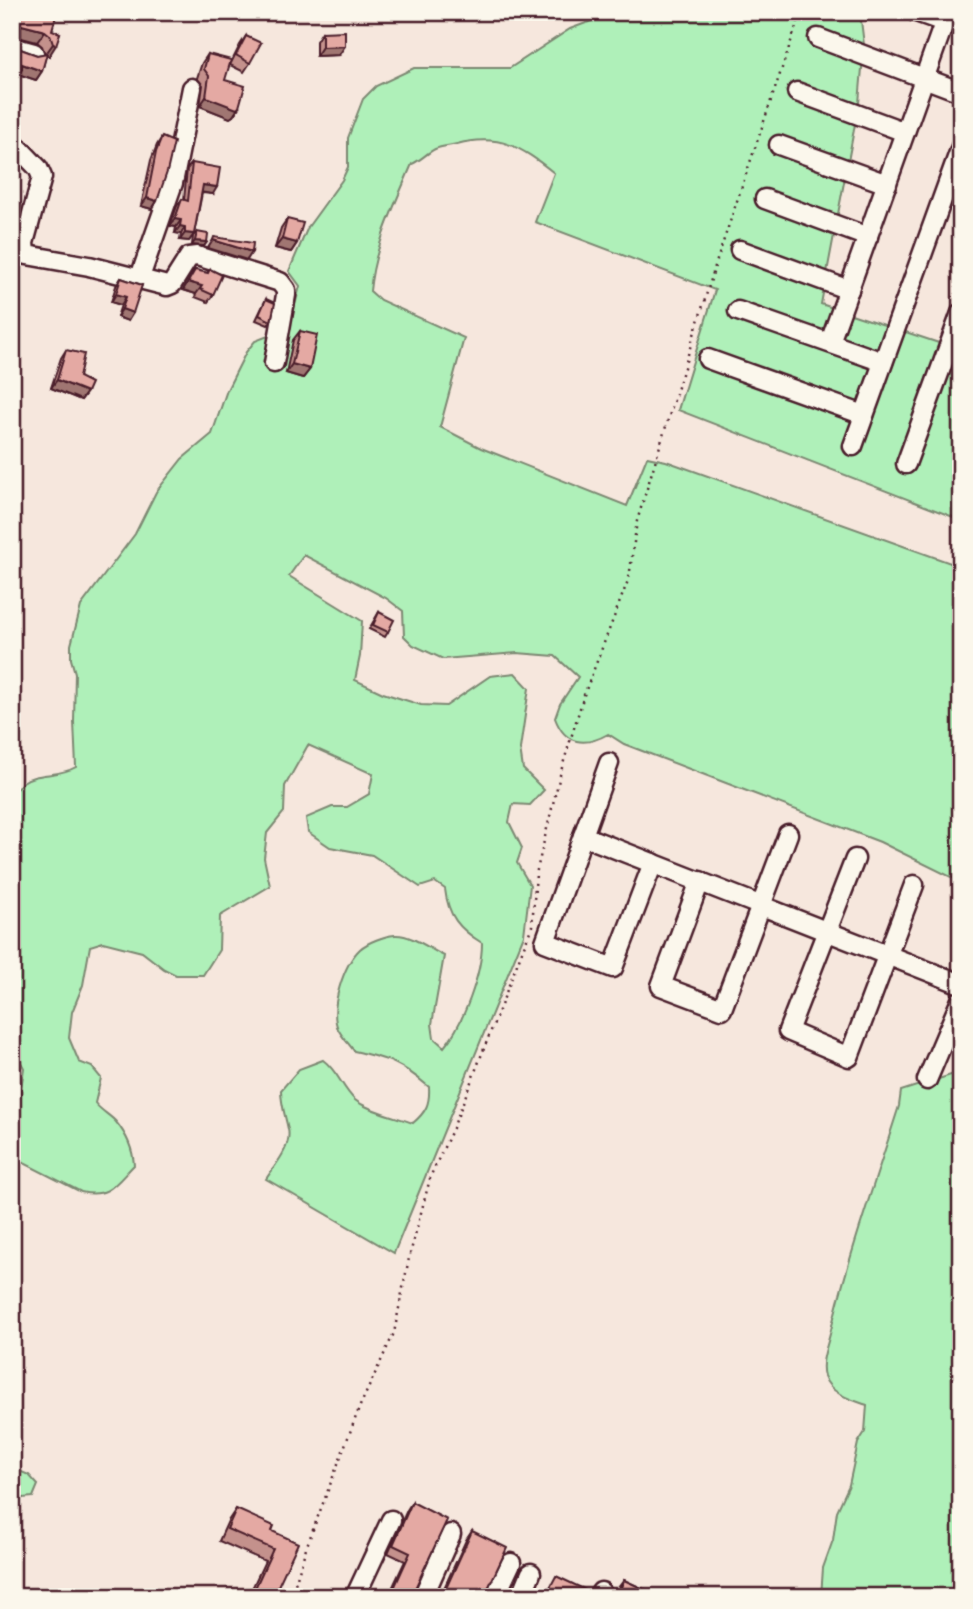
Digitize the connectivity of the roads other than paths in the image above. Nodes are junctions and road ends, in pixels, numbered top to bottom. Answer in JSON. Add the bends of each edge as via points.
{"nodes":[{"id":1,"x":916,"y":12,"type":"edge"},
{"id":2,"x":946,"y":17,"type":"edge"},
{"id":3,"x":818,"y":38,"type":"dead end"},
{"id":4,"x":12,"y":47,"type":"edge"},
{"id":5,"x":34,"y":53,"type":"edge"},
{"id":6,"x":925,"y":77,"type":"junction"},
{"id":7,"x":192,"y":88,"type":"dead end"},
{"id":8,"x":797,"y":92,"type":"dead end"},
{"id":9,"x":961,"y":92,"type":"edge"},
{"id":10,"x":905,"y":132,"type":"junction"},
{"id":11,"x":12,"y":141,"type":"edge"},
{"id":12,"x":779,"y":145,"type":"dead end"},
{"id":13,"x":961,"y":147,"type":"edge"},
{"id":14,"x":887,"y":184,"type":"junction"},
{"id":15,"x":765,"y":199,"type":"dead end"},
{"id":16,"x":868,"y":237,"type":"junction"},
{"id":17,"x":740,"y":250,"type":"dead end"},
{"id":18,"x":139,"y":281,"type":"junction"},
{"id":19,"x":849,"y":290,"type":"junction"},
{"id":20,"x":738,"y":311,"type":"dead end"},
{"id":21,"x":961,"y":313,"type":"edge"},
{"id":22,"x":830,"y":342,"type":"junction"},
{"id":23,"x":708,"y":359,"type":"dead end"},
{"id":24,"x":883,"y":362,"type":"junction"},
{"id":25,"x":274,"y":363,"type":"dead end"},
{"id":26,"x":864,"y":415,"type":"junction"},
{"id":27,"x":853,"y":446,"type":"dead end"},
{"id":28,"x":906,"y":464,"type":"dead end"},
{"id":29,"x":609,"y":763,"type":"dead end"},
{"id":30,"x":788,"y":834,"type":"dead end"},
{"id":31,"x":583,"y":836,"type":"junction"},
{"id":32,"x":855,"y":859,"type":"dead end"},
{"id":33,"x":653,"y":863,"type":"junction"},
{"id":34,"x":700,"y":881,"type":"junction"},
{"id":35,"x":914,"y":885,"type":"dead end"},
{"id":36,"x":761,"y":905,"type":"junction"},
{"id":37,"x":828,"y":932,"type":"junction"},
{"id":38,"x":888,"y":955,"type":"junction"},
{"id":39,"x":961,"y":984,"type":"edge"},
{"id":40,"x":961,"y":1000,"type":"edge"},
{"id":41,"x":927,"y":1080,"type":"dead end"},
{"id":42,"x":391,"y":1520,"type":"dead end"},
{"id":43,"x":451,"y":1534,"type":"dead end"},
{"id":44,"x":511,"y":1563,"type":"dead end"},
{"id":45,"x":531,"y":1573,"type":"dead end"},
{"id":46,"x":355,"y":1597,"type":"edge"},
{"id":47,"x":423,"y":1597,"type":"edge"},
{"id":48,"x":495,"y":1597,"type":"edge"},
{"id":49,"x":521,"y":1597,"type":"edge"}],
"edges":[{"from":1,"to":2,"type":"street"},
{"from":2,"to":6,"type":"street"},
{"from":3,"to":6,"type":"street"},
{"from":4,"to":5,"type":"street"},
{"from":6,"to":9,"type":"street"},
{"from":6,"to":10,"type":"street"},
{"from":7,"to":18,"type":"street","via":[[173,183]]},
{"from":8,"to":10,"type":"street"},
{"from":10,"to":14,"type":"street"},
{"from":11,"to":18,"type":"street","via":[[41,177],[25,252]]},
{"from":12,"to":14,"type":"street"},
{"from":13,"to":24,"type":"street"},
{"from":14,"to":16,"type":"street"},
{"from":15,"to":16,"type":"street"},
{"from":16,"to":19,"type":"street"},
{"from":17,"to":19,"type":"street"},
{"from":18,"to":25,"type":"street","via":[[172,284],[192,256],[280,282],[286,295]]},
{"from":19,"to":22,"type":"street"},
{"from":20,"to":22,"type":"street"},
{"from":21,"to":28,"type":"street"},
{"from":22,"to":24,"type":"street"},
{"from":23,"to":26,"type":"street"},
{"from":24,"to":26,"type":"street"},
{"from":26,"to":27,"type":"street"},
{"from":29,"to":31,"type":"street"},
{"from":30,"to":36,"type":"street"},
{"from":31,"to":33,"type":"street"},
{"from":31,"to":33,"type":"street","via":[[545,942],[602,964],[613,968]]},
{"from":32,"to":37,"type":"street"},
{"from":33,"to":34,"type":"street"},
{"from":34,"to":36,"type":"street"},
{"from":34,"to":36,"type":"street","via":[[661,986],[722,1009]]},
{"from":35,"to":38,"type":"street"},
{"from":36,"to":37,"type":"street"},
{"from":37,"to":38,"type":"street"},
{"from":37,"to":38,"type":"street","via":[[788,1031],[849,1057]]},
{"from":38,"to":39,"type":"street"},
{"from":40,"to":41,"type":"street"},
{"from":42,"to":46,"type":"street"},
{"from":43,"to":47,"type":"street"},
{"from":44,"to":48,"type":"street"},
{"from":45,"to":49,"type":"street"}]}
